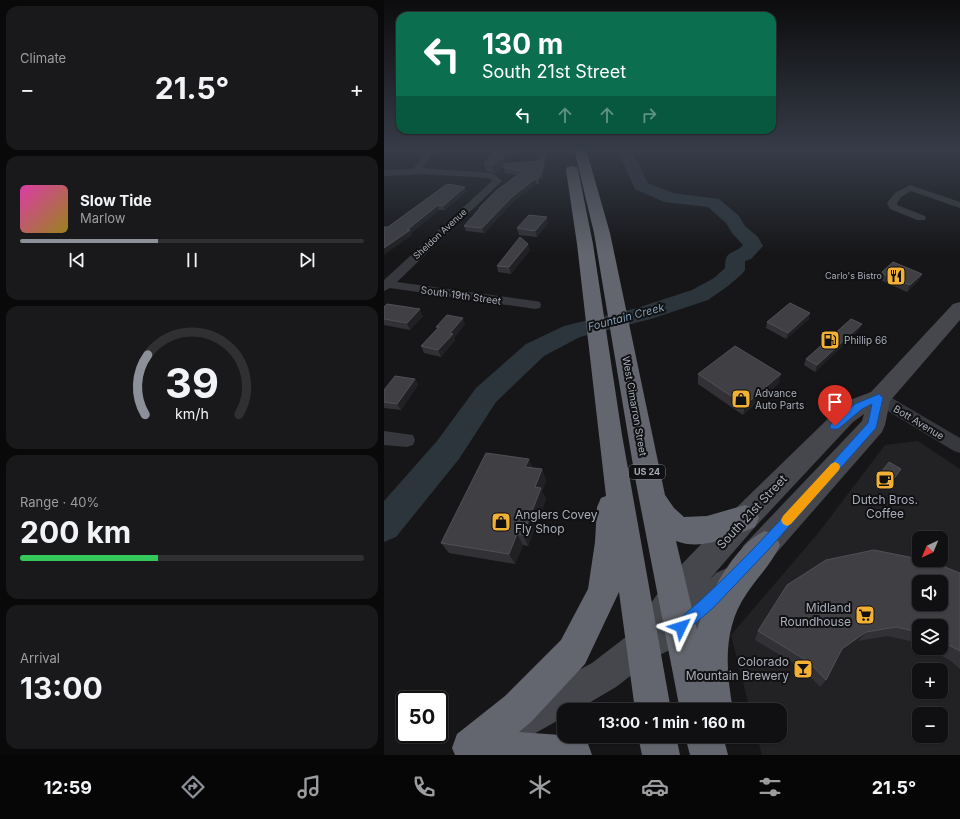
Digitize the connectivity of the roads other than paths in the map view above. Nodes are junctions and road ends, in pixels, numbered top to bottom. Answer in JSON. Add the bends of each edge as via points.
{"nodes":[{"id":1,"x":495,"y":184,"type":"edge"},
{"id":2,"x":575,"y":184,"type":"edge"},
{"id":3,"x":589,"y":184,"type":"edge"},
{"id":4,"x":960,"y":205,"type":"edge"},
{"id":5,"x":921,"y":218,"type":"dead end"},
{"id":6,"x":386,"y":286,"type":"edge"},
{"id":7,"x":535,"y":305,"type":"dead end"},
{"id":8,"x":960,"y":308,"type":"edge"},
{"id":9,"x":612,"y":350,"type":"junction"},
{"id":10,"x":879,"y":398,"type":"junction"},
{"id":11,"x":384,"y":438,"type":"edge"},
{"id":12,"x":406,"y":440,"type":"dead end"},
{"id":13,"x":960,"y":446,"type":"edge"},
{"id":14,"x":613,"y":452,"type":"junction"},
{"id":15,"x":649,"y":483,"type":"junction"},
{"id":16,"x":745,"y":518,"type":"junction"},
{"id":17,"x":765,"y":545,"type":"junction"},
{"id":18,"x":677,"y":612,"type":"junction"},
{"id":19,"x":643,"y":646,"type":"junction"},
{"id":20,"x":652,"y":703,"type":"edge"},
{"id":21,"x":696,"y":703,"type":"edge"},
{"id":22,"x":714,"y":703,"type":"edge"},
{"id":23,"x":658,"y":743,"type":"edge"},
{"id":24,"x":706,"y":743,"type":"edge"},
{"id":25,"x":720,"y":743,"type":"edge"},
{"id":26,"x":463,"y":752,"type":"edge"},
{"id":27,"x":573,"y":755,"type":"edge"},
{"id":28,"x":661,"y":755,"type":"edge"},
{"id":29,"x":709,"y":755,"type":"edge"},
{"id":30,"x":722,"y":755,"type":"edge"}],
"edges":[{"from":1,"to":6,"type":"street","name":"Sheldon Avenue"},
{"from":2,"to":9,"type":"highway","name":"West Cimarron Street","number":"US 24","via":[[593,305]]},
{"from":3,"to":9,"type":"highway","name":"West Cimarron Street","number":"US 24","via":[[615,298]]},
{"from":4,"to":5,"type":"street","via":[[910,188],[898,195],[892,203],[893,207]]},
{"from":6,"to":7,"type":"street","name":"South 19th Street"},
{"from":8,"to":10,"type":"main road","name":"South 21st Street"},
{"from":9,"to":14,"type":"highway","name":"West Cimarron Street","number":"US 24"},
{"from":9,"to":15,"type":"highway","name":"West Cimarron Street","number":"US 24"},
{"from":10,"to":13,"type":"street","name":"Bott Avenue"},
{"from":10,"to":16,"type":"main road","name":"South 21st Street","via":[[858,406],[845,416]]},
{"from":10,"to":17,"type":"main road","name":"South 21st Street","via":[[873,425]]},
{"from":11,"to":12,"type":"street"},
{"from":14,"to":19,"type":"highway","name":"West Cimarron Street","number":"US 24"},
{"from":14,"to":26,"type":"highway","via":[[610,542],[603,592],[573,652],[518,709]]},
{"from":15,"to":16,"type":"highway","via":[[660,512],[677,530],[699,532]]},
{"from":15,"to":18,"type":"highway","name":"West Cimarron Street","number":"US 24"},
{"from":16,"to":18,"type":"main road","name":"South 21st Street"},
{"from":17,"to":18,"type":"main road","name":"South 21st Street","via":[[708,603]]},
{"from":17,"to":22,"type":"highway","via":[[728,594],[711,635],[710,668]]},
{"from":18,"to":19,"type":"main road","name":"South 21st Street"},
{"from":18,"to":21,"type":"highway","name":"West Cimarron Street","number":"US 24"},
{"from":19,"to":20,"type":"highway","name":"West Cimarron Street","number":"US 24"},
{"from":19,"to":26,"type":"main road","name":"South 21st Street","via":[[604,675]]},
{"from":23,"to":28,"type":"highway"},
{"from":24,"to":29,"type":"highway"},
{"from":25,"to":30,"type":"highway"},
{"from":26,"to":27,"type":"highway"}]}
